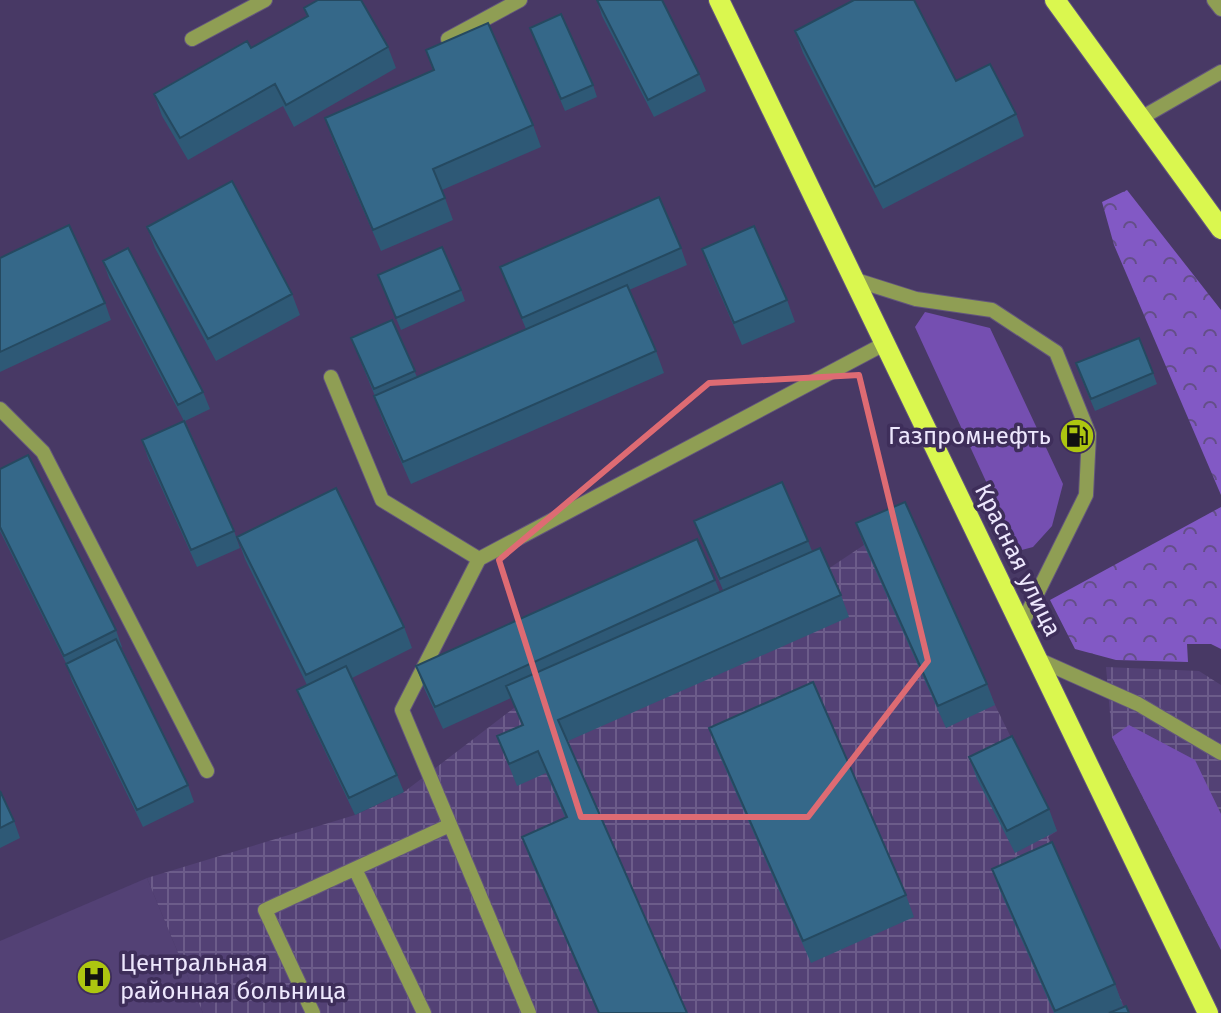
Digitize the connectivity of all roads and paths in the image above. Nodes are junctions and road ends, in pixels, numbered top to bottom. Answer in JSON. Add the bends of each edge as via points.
{"nodes":[{"id":1,"x":265,"y":0,"type":"edge"},
{"id":2,"x":520,"y":0,"type":"edge"},
{"id":3,"x":719,"y":0,"type":"edge"},
{"id":4,"x":1055,"y":0,"type":"edge"},
{"id":5,"x":1214,"y":0,"type":"edge"},
{"id":6,"x":1221,"y":9,"type":"edge"},
{"id":7,"x":192,"y":39,"type":"dead end"},
{"id":8,"x":448,"y":39,"type":"edge"},
{"id":9,"x":1221,"y":72,"type":"edge"},
{"id":10,"x":1141,"y":118,"type":"junction"},
{"id":11,"x":1221,"y":229,"type":"edge"},
{"id":12,"x":853,"y":279,"type":"junction"},
{"id":13,"x":884,"y":344,"type":"junction"},
{"id":14,"x":331,"y":377,"type":"dead end"},
{"id":15,"x":0,"y":409,"type":"edge"},
{"id":16,"x":479,"y":559,"type":"junction"},
{"id":17,"x":1021,"y":626,"type":"junction"},
{"id":18,"x":1037,"y":659,"type":"junction"},
{"id":19,"x":1221,"y":753,"type":"edge"},
{"id":20,"x":207,"y":771,"type":"dead end"},
{"id":21,"x":450,"y":825,"type":"junction"},
{"id":22,"x":355,"y":869,"type":"junction"},
{"id":23,"x":313,"y":1013,"type":"edge"},
{"id":24,"x":424,"y":1013,"type":"edge"},
{"id":25,"x":529,"y":1013,"type":"edge"},
{"id":26,"x":1208,"y":1013,"type":"edge"}],
"edges":[{"from":1,"to":7,"type":"lane"},
{"from":2,"to":8,"type":"lane"},
{"from":3,"to":12,"type":"main road","name":"Красная улица"},
{"from":4,"to":10,"type":"main road"},
{"from":5,"to":6,"type":"lane"},
{"from":9,"to":10,"type":"lane"},
{"from":10,"to":11,"type":"main road"},
{"from":12,"to":13,"type":"main road","name":"Красная улица"},
{"from":12,"to":17,"type":"lane","via":[[916,299],[992,310],[1056,352],[1089,434],[1086,495]]},
{"from":13,"to":16,"type":"lane"},
{"from":13,"to":17,"type":"main road","name":"Красная улица"},
{"from":14,"to":16,"type":"lane","via":[[382,500]]},
{"from":15,"to":20,"type":"lane","via":[[43,452]]},
{"from":16,"to":21,"type":"lane","via":[[402,710]]},
{"from":17,"to":18,"type":"main road","name":"Красная улица"},
{"from":18,"to":19,"type":"lane","via":[[1138,704]]},
{"from":18,"to":26,"type":"main road","name":"Красная улица"},
{"from":21,"to":22,"type":"lane"},
{"from":21,"to":25,"type":"lane"},
{"from":22,"to":23,"type":"lane","via":[[265,910]]},
{"from":22,"to":24,"type":"lane"}]}
